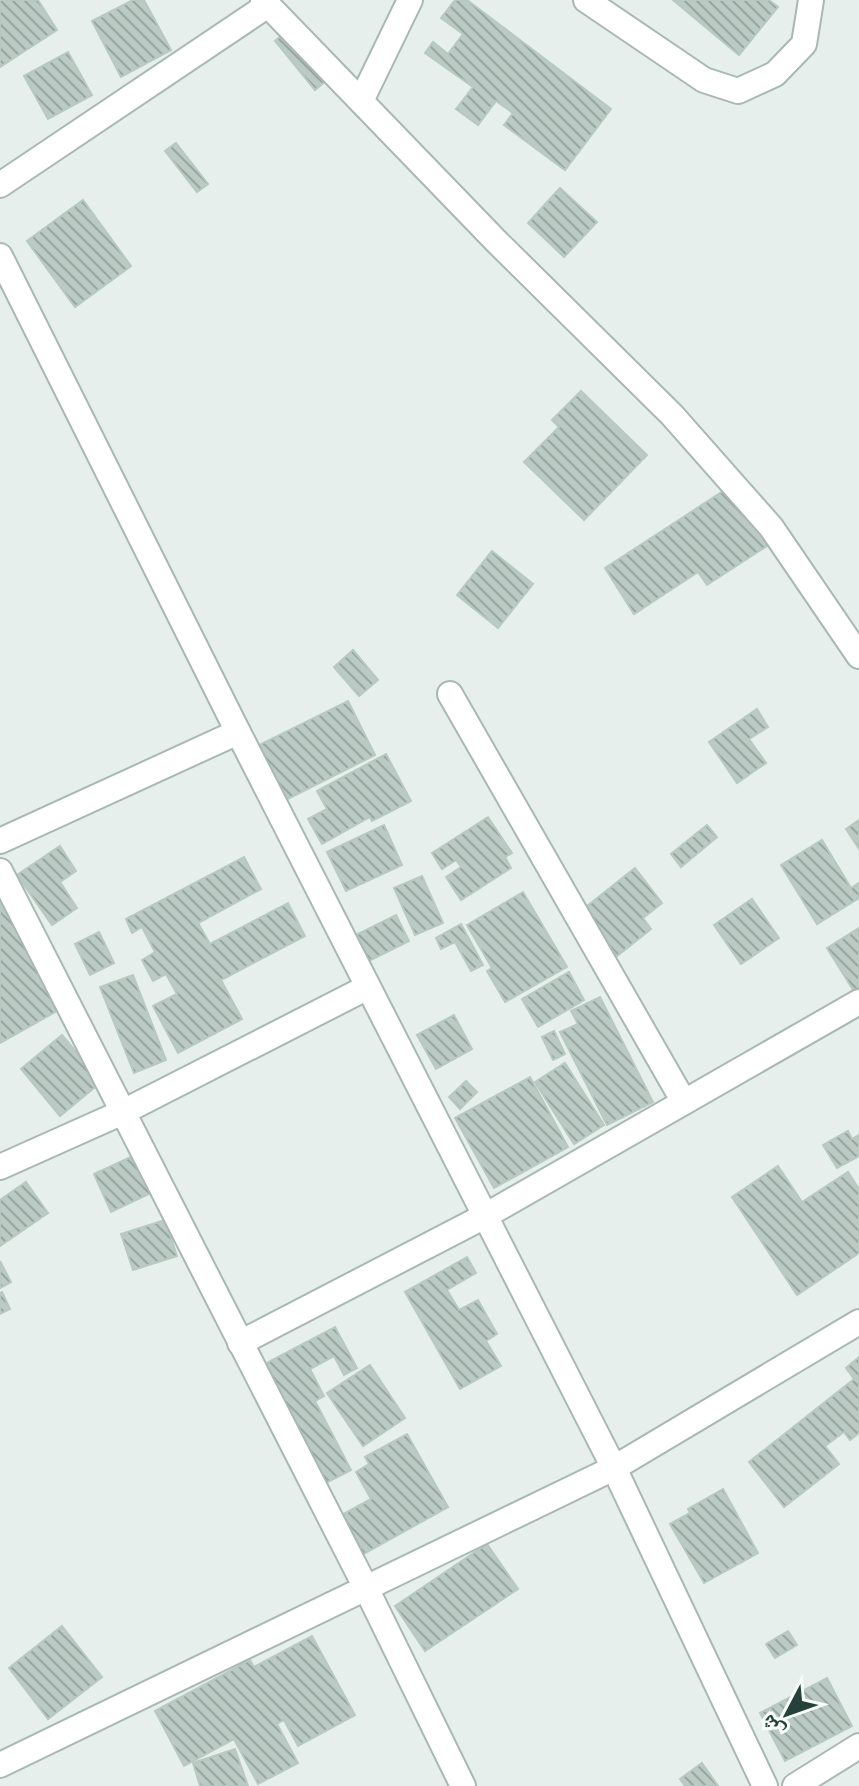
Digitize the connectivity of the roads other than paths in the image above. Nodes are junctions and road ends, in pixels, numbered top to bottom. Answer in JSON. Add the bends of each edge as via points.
{"nodes":[{"id":1,"x":410,"y":0,"type":"edge"},
{"id":2,"x":586,"y":0,"type":"edge"},
{"id":3,"x":811,"y":0,"type":"edge"},
{"id":4,"x":266,"y":2,"type":"edge"},
{"id":5,"x":361,"y":101,"type":"junction"},
{"id":6,"x":0,"y":185,"type":"edge"},
{"id":7,"x":0,"y":256,"type":"edge"},
{"id":8,"x":859,"y":656,"type":"edge"},
{"id":9,"x":450,"y":694,"type":"dead end"},
{"id":10,"x":238,"y":732,"type":"junction"},
{"id":11,"x":0,"y":841,"type":"edge"},
{"id":12,"x":0,"y":871,"type":"edge"},
{"id":13,"x":368,"y":987,"type":"junction"},
{"id":14,"x":859,"y":1002,"type":"edge"},
{"id":15,"x":684,"y":1102,"type":"junction"},
{"id":16,"x":123,"y":1112,"type":"junction"},
{"id":17,"x":0,"y":1167,"type":"edge"},
{"id":18,"x":485,"y":1216,"type":"junction"},
{"id":19,"x":859,"y":1322,"type":"edge"},
{"id":20,"x":240,"y":1343,"type":"junction"},
{"id":21,"x":614,"y":1468,"type":"junction"},
{"id":22,"x":366,"y":1588,"type":"junction"},
{"id":23,"x":859,"y":1746,"type":"edge"},
{"id":24,"x":0,"y":1765,"type":"edge"},
{"id":25,"x":463,"y":1786,"type":"edge"},
{"id":26,"x":765,"y":1786,"type":"edge"},
{"id":27,"x":795,"y":1786,"type":"edge"}],
"edges":[{"from":1,"to":5,"type":"street"},
{"from":2,"to":3,"type":"street","via":[[704,80],[738,91],[775,74],[804,44]]},
{"from":4,"to":5,"type":"street"},
{"from":4,"to":6,"type":"street"},
{"from":5,"to":8,"type":"street","via":[[672,415],[771,527]]},
{"from":7,"to":10,"type":"street"},
{"from":9,"to":15,"type":"street"},
{"from":10,"to":11,"type":"street"},
{"from":10,"to":13,"type":"street"},
{"from":12,"to":16,"type":"street"},
{"from":13,"to":16,"type":"street"},
{"from":13,"to":18,"type":"street"},
{"from":14,"to":15,"type":"street"},
{"from":15,"to":18,"type":"street"},
{"from":16,"to":17,"type":"street"},
{"from":16,"to":20,"type":"street"},
{"from":18,"to":20,"type":"street"},
{"from":18,"to":21,"type":"street"},
{"from":19,"to":21,"type":"street"},
{"from":20,"to":22,"type":"street"},
{"from":21,"to":22,"type":"street"},
{"from":21,"to":26,"type":"street"},
{"from":22,"to":24,"type":"street"},
{"from":22,"to":25,"type":"street"},
{"from":23,"to":27,"type":"street"}]}
